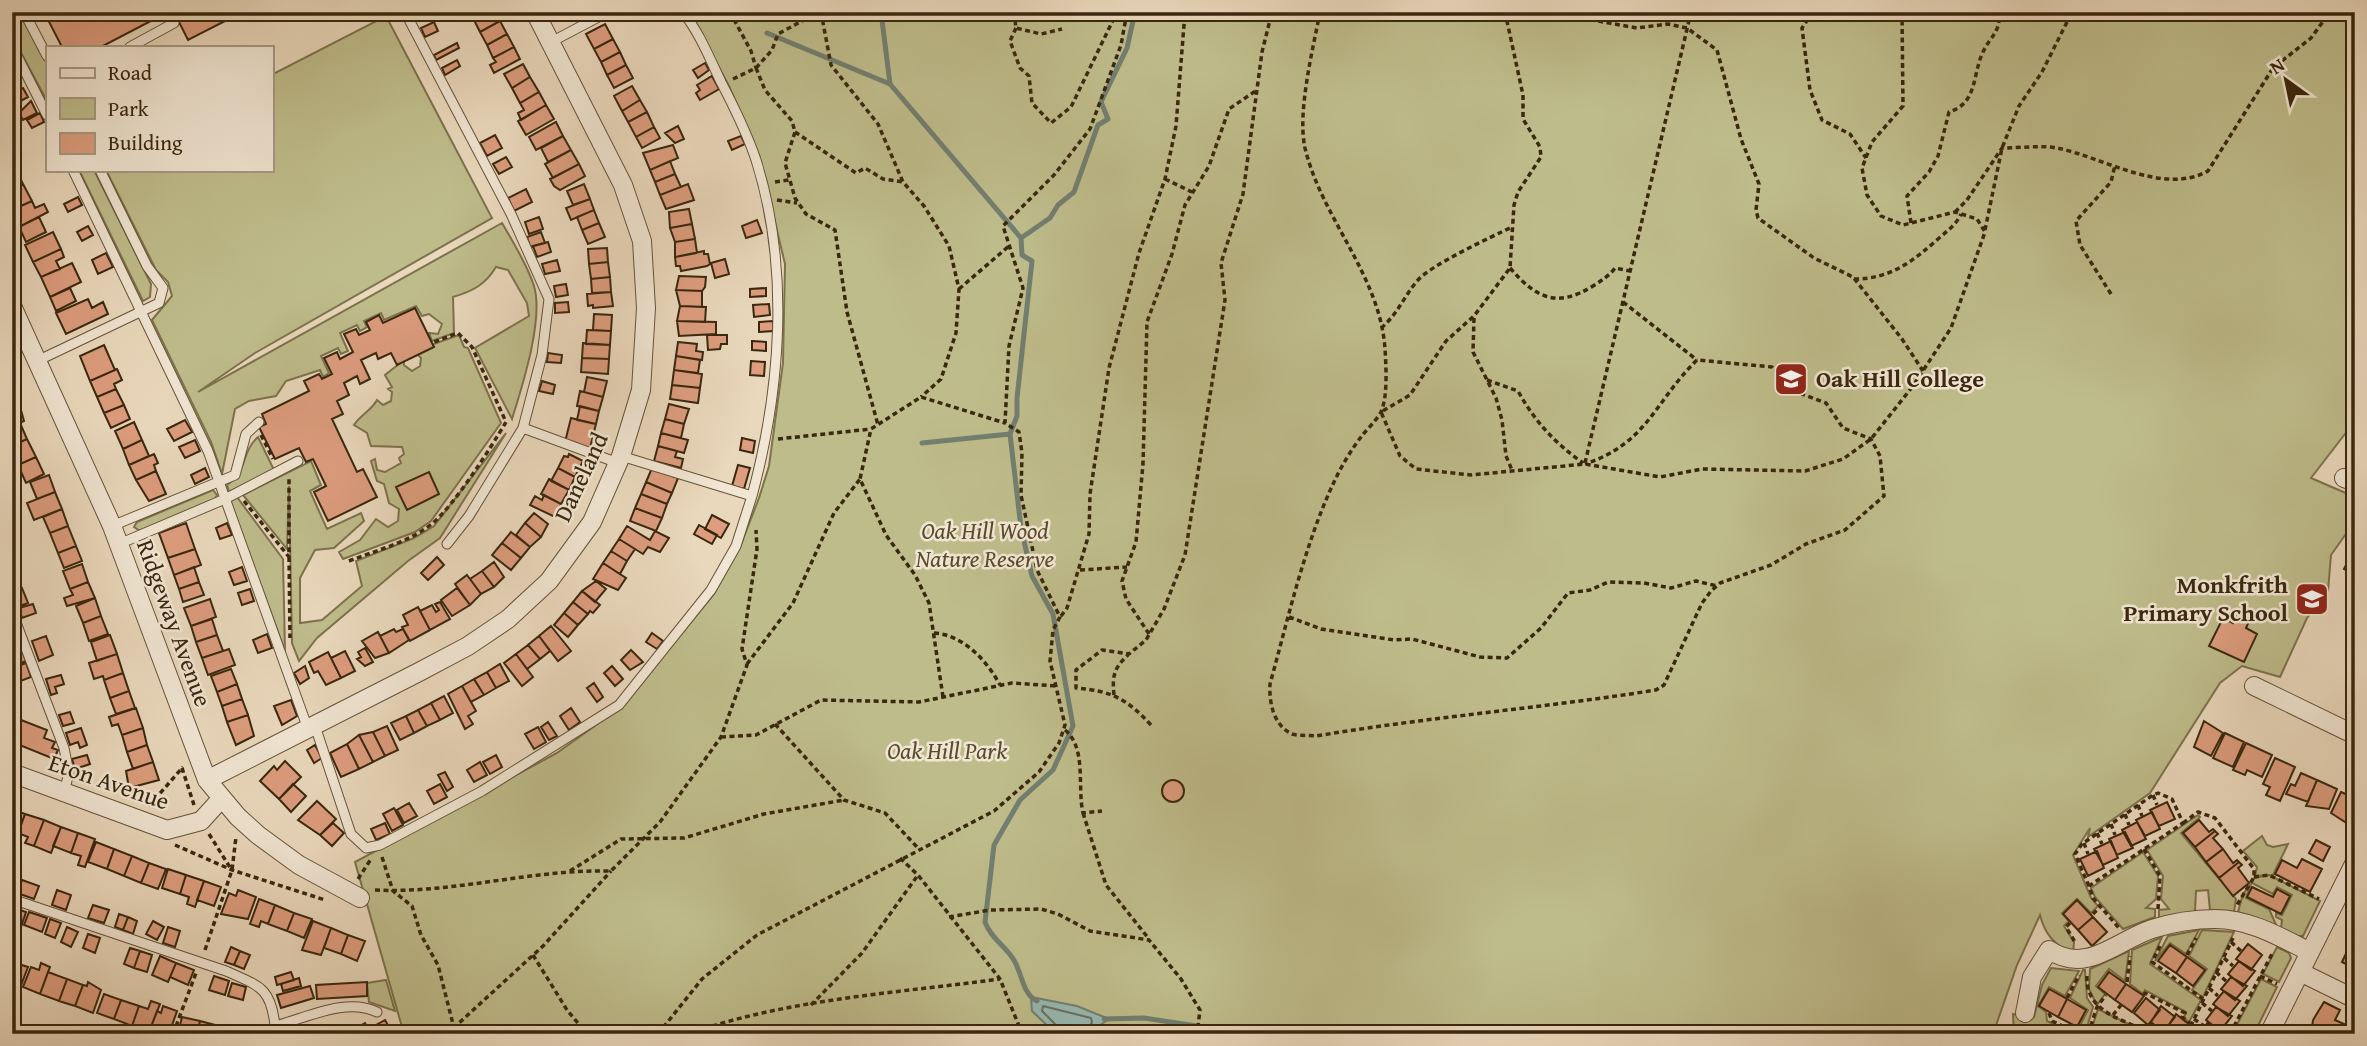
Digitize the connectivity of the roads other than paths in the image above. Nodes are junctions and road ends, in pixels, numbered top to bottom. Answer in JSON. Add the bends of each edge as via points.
{"nodes":[{"id":1,"x":24,"y":12,"type":"edge"},
{"id":2,"x":405,"y":12,"type":"edge"},
{"id":3,"x":536,"y":12,"type":"edge"},
{"id":4,"x":608,"y":12,"type":"edge"},
{"id":5,"x":683,"y":12,"type":"edge"},
{"id":6,"x":174,"y":23,"type":"dead end"},
{"id":7,"x":551,"y":42,"type":"junction"},
{"id":8,"x":12,"y":46,"type":"edge"},
{"id":9,"x":132,"y":46,"type":"edge"},
{"id":10,"x":46,"y":55,"type":"edge"},
{"id":11,"x":46,"y":113,"type":"edge"},
{"id":12,"x":74,"y":172,"type":"edge"},
{"id":13,"x":101,"y":172,"type":"edge"},
{"id":14,"x":12,"y":306,"type":"edge"},
{"id":15,"x":142,"y":313,"type":"junction"},
{"id":16,"x":39,"y":360,"type":"junction"},
{"id":17,"x":257,"y":423,"type":"road end"},
{"id":18,"x":523,"y":428,"type":"junction"},
{"id":19,"x":620,"y":460,"type":"junction"},
{"id":20,"x":294,"y":463,"type":"road end"},
{"id":21,"x":219,"y":484,"type":"junction"},
{"id":22,"x":752,"y":496,"type":"junction"},
{"id":23,"x":225,"y":499,"type":"junction"},
{"id":24,"x":112,"y":526,"type":"junction"},
{"id":25,"x":119,"y":544,"type":"junction"},
{"id":26,"x":447,"y":544,"type":"dead end"},
{"id":27,"x":12,"y":612,"type":"edge"},
{"id":28,"x":2254,"y":686,"type":"dead end"},
{"id":29,"x":312,"y":728,"type":"junction"},
{"id":30,"x":2355,"y":735,"type":"edge"},
{"id":31,"x":12,"y":773,"type":"edge"},
{"id":32,"x":207,"y":780,"type":"junction"},
{"id":33,"x":64,"y":792,"type":"junction"},
{"id":34,"x":221,"y":799,"type":"junction"},
{"id":35,"x":2355,"y":862,"type":"edge"},
{"id":36,"x":348,"y":898,"type":"road end"},
{"id":37,"x":12,"y":899,"type":"edge"},
{"id":38,"x":2310,"y":952,"type":"junction"},
{"id":39,"x":2301,"y":972,"type":"junction"},
{"id":40,"x":2355,"y":999,"type":"edge"},
{"id":41,"x":377,"y":1012,"type":"road end"},
{"id":42,"x":2025,"y":1013,"type":"dead end"},
{"id":43,"x":273,"y":1030,"type":"edge"},
{"id":44,"x":2269,"y":1034,"type":"edge"}],
"edges":[{"from":1,"to":10,"type":"lane"},
{"from":2,"to":18,"type":"lane","via":[[511,214],[549,299],[542,355]]},
{"from":3,"to":7,"type":"street","name":"Daneland"},
{"from":4,"to":7,"type":"lane"},
{"from":5,"to":22,"type":"lane","via":[[723,85],[755,158],[771,233],[780,315],[765,440]]},
{"from":6,"to":9,"type":"lane"},
{"from":7,"to":19,"type":"street","name":"Daneland","via":[[623,185],[642,241],[646,309],[640,390]]},
{"from":8,"to":11,"type":"lane"},
{"from":12,"to":15,"type":"lane"},
{"from":13,"to":15,"type":"lane","via":[[147,266],[163,288],[159,303]]},
{"from":14,"to":16,"type":"street","name":"Ridgeway Avenue"},
{"from":15,"to":16,"type":"lane"},
{"from":15,"to":21,"type":"lane","via":[[208,451]]},
{"from":16,"to":24,"type":"street","name":"Ridgeway Avenue"},
{"from":17,"to":21,"type":"lane","via":[[246,433],[235,475]]},
{"from":18,"to":19,"type":"lane"},
{"from":18,"to":26,"type":"lane"},
{"from":19,"to":22,"type":"lane"},
{"from":19,"to":29,"type":"street","name":"Daneland","via":[[592,522],[549,581],[508,619],[468,646]]},
{"from":20,"to":23,"type":"lane"},
{"from":21,"to":23,"type":"lane"},
{"from":21,"to":24,"type":"lane"},
{"from":22,"to":29,"type":"lane","via":[[736,546],[711,590],[619,705],[482,791],[380,845],[366,848],[351,834]]},
{"from":23,"to":25,"type":"lane"},
{"from":23,"to":29,"type":"lane"},
{"from":24,"to":25,"type":"street","name":"Ridgeway Avenue"},
{"from":25,"to":32,"type":"street","name":"Ridgeway Avenue"},
{"from":27,"to":33,"type":"lane","via":[[64,748],[69,773]]},
{"from":28,"to":30,"type":"street"},
{"from":29,"to":32,"type":"street","name":"Daneland"},
{"from":31,"to":33,"type":"street","name":"Eton Avenue"},
{"from":32,"to":34,"type":"street","name":"Ridgeway Avenue"},
{"from":33,"to":34,"type":"street","name":"Eton Avenue","via":[[167,830],[201,821]]},
{"from":34,"to":36,"type":"street","name":"Ridgeway Avenue","via":[[258,835]]},
{"from":35,"to":38,"type":"street"},
{"from":37,"to":43,"type":"lane","via":[[260,986],[273,1005]]},
{"from":38,"to":39,"type":"street"},
{"from":38,"to":42,"type":"street","via":[[2238,921],[2215,919],[2163,927],[2085,963],[2049,950],[2032,977]]},
{"from":39,"to":40,"type":"street"},
{"from":39,"to":44,"type":"street"},
{"from":41,"to":43,"type":"lane","via":[[365,1006],[346,1007]]}]}
